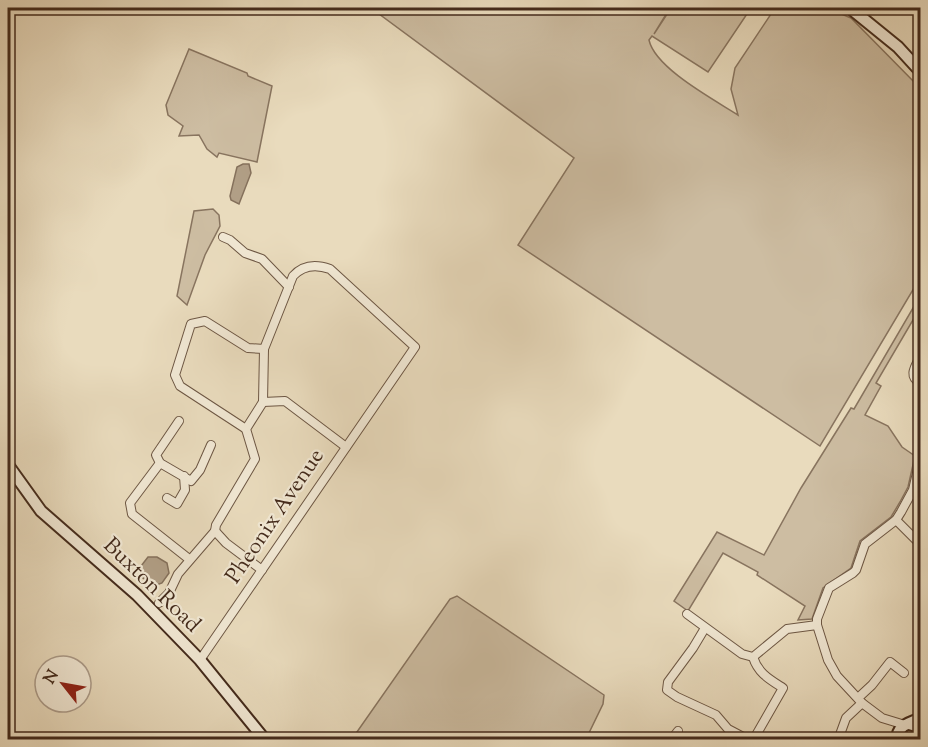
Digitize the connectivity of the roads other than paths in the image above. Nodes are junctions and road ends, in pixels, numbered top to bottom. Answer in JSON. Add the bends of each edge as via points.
{"nodes":[{"id":1,"x":850,"y":8,"type":"edge"},
{"id":2,"x":921,"y":71,"type":"edge"},
{"id":3,"x":229,"y":237,"type":"dead end"},
{"id":4,"x":289,"y":287,"type":"junction"},
{"id":5,"x":264,"y":349,"type":"junction"},
{"id":6,"x":921,"y":357,"type":"edge"},
{"id":7,"x":921,"y":383,"type":"edge"},
{"id":8,"x":263,"y":402,"type":"junction"},
{"id":9,"x":179,"y":421,"type":"dead end"},
{"id":10,"x":246,"y":429,"type":"junction"},
{"id":11,"x":211,"y":445,"type":"dead end"},
{"id":12,"x":346,"y":447,"type":"junction"},
{"id":13,"x":921,"y":460,"type":"edge"},
{"id":14,"x":160,"y":463,"type":"junction"},
{"id":15,"x":8,"y":465,"type":"edge"},
{"id":16,"x":184,"y":476,"type":"junction"},
{"id":17,"x":167,"y":498,"type":"dead end"},
{"id":18,"x":896,"y":520,"type":"junction"},
{"id":19,"x":215,"y":531,"type":"junction"},
{"id":20,"x":921,"y":544,"type":"edge"},
{"id":21,"x":189,"y":559,"type":"junction"},
{"id":22,"x":262,"y":570,"type":"junction"},
{"id":23,"x":921,"y":592,"type":"edge"},
{"id":24,"x":159,"y":603,"type":"dead end"},
{"id":25,"x":918,"y":608,"type":"edge"},
{"id":26,"x":687,"y":614,"type":"dead end"},
{"id":27,"x":817,"y":626,"type":"junction"},
{"id":28,"x":705,"y":628,"type":"junction"},
{"id":29,"x":753,"y":657,"type":"junction"},
{"id":30,"x":200,"y":660,"type":"junction"},
{"id":31,"x":904,"y":673,"type":"dead end"},
{"id":32,"x":860,"y":700,"type":"junction"},
{"id":33,"x":882,"y":718,"type":"junction"},
{"id":34,"x":921,"y":718,"type":"edge"},
{"id":35,"x":907,"y":724,"type":"junction"},
{"id":36,"x":920,"y":731,"type":"edge"},
{"id":37,"x":758,"y":738,"type":"edge"},
{"id":38,"x":897,"y":738,"type":"edge"},
{"id":39,"x":266,"y":740,"type":"edge"},
{"id":40,"x":838,"y":740,"type":"edge"}],
"edges":[{"from":1,"to":2,"type":"street"},
{"from":3,"to":4,"type":"street","via":[[245,253],[262,260]]},
{"from":4,"to":5,"type":"street"},
{"from":4,"to":12,"type":"street","name":"Pheonix Avenue","via":[[299,269],[319,264],[330,269],[415,346]]},
{"from":5,"to":8,"type":"street"},
{"from":5,"to":10,"type":"street","via":[[248,348],[205,321],[191,324],[175,375],[180,386]]},
{"from":6,"to":7,"type":"street","via":[[913,372]]},
{"from":8,"to":10,"type":"street"},
{"from":8,"to":12,"type":"street","via":[[285,401]]},
{"from":9,"to":14,"type":"street","via":[[156,455]]},
{"from":10,"to":19,"type":"street","via":[[255,459]]},
{"from":11,"to":16,"type":"street","via":[[191,481]]},
{"from":12,"to":22,"type":"street","name":"Pheonix Avenue"},
{"from":13,"to":18,"type":"street","via":[[913,490]]},
{"from":14,"to":16,"type":"street"},
{"from":14,"to":21,"type":"street","via":[[130,503],[132,514]]},
{"from":15,"to":30,"type":"street","name":"Buxton Road","via":[[41,511],[137,595]]},
{"from":16,"to":17,"type":"street","via":[[181,507]]},
{"from":18,"to":20,"type":"street"},
{"from":18,"to":27,"type":"street","via":[[865,544],[853,573],[829,588]]},
{"from":19,"to":21,"type":"street"},
{"from":19,"to":22,"type":"street"},
{"from":21,"to":24,"type":"street"},
{"from":22,"to":30,"type":"street","name":"Pheonix Avenue"},
{"from":23,"to":25,"type":"street"},
{"from":26,"to":28,"type":"street"},
{"from":27,"to":29,"type":"street","via":[[787,629]]},
{"from":27,"to":32,"type":"street","via":[[832,669]]},
{"from":28,"to":29,"type":"street","via":[[742,654]]},
{"from":28,"to":37,"type":"street","via":[[668,682],[667,690],[716,715],[743,738]]},
{"from":29,"to":37,"type":"street","via":[[758,669],[783,688]]},
{"from":30,"to":39,"type":"street","name":"Buxton Road"},
{"from":31,"to":32,"type":"street","via":[[886,660]]},
{"from":32,"to":33,"type":"street"},
{"from":32,"to":40,"type":"street","via":[[846,718]]},
{"from":33,"to":35,"type":"street"},
{"from":33,"to":38,"type":"street"},
{"from":34,"to":35,"type":"street"},
{"from":35,"to":36,"type":"street"},
{"from":35,"to":38,"type":"street","via":[[901,727]]}]}
